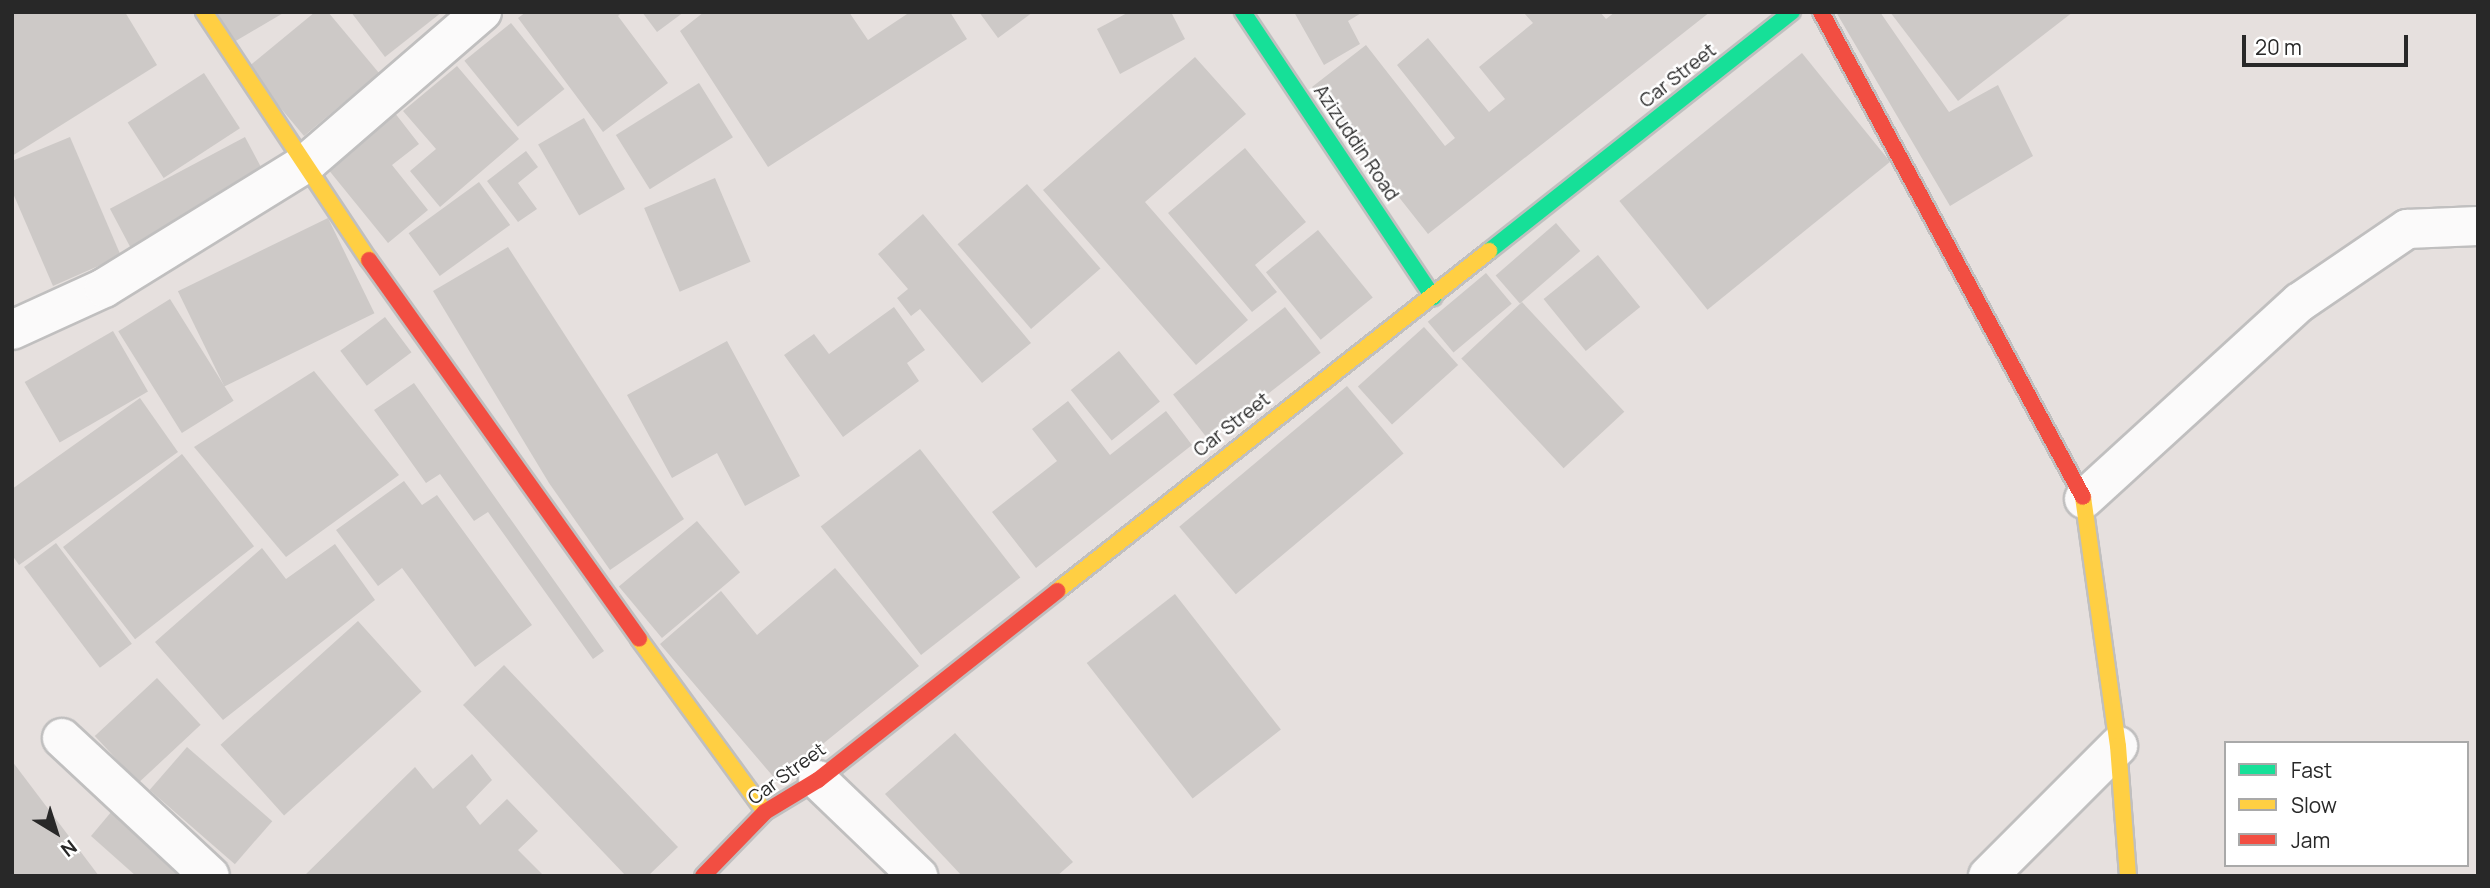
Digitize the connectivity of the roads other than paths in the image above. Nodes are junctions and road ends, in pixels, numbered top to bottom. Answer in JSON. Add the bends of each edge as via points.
{"nodes":[{"id":1,"x":204,"y":12,"type":"edge"},
{"id":2,"x":482,"y":12,"type":"edge"},
{"id":3,"x":1244,"y":12,"type":"edge"},
{"id":4,"x":1792,"y":12,"type":"edge"},
{"id":5,"x":1821,"y":12,"type":"edge"},
{"id":6,"x":308,"y":162,"type":"junction"},
{"id":7,"x":2478,"y":226,"type":"edge"},
{"id":8,"x":1433,"y":297,"type":"junction"},
{"id":9,"x":12,"y":330,"type":"edge"},
{"id":10,"x":2084,"y":499,"type":"junction"},
{"id":11,"x":62,"y":738,"type":"dead end"},
{"id":12,"x":2118,"y":746,"type":"junction"},
{"id":13,"x":818,"y":780,"type":"junction"},
{"id":14,"x":765,"y":812,"type":"junction"},
{"id":15,"x":210,"y":876,"type":"edge"},
{"id":16,"x":703,"y":876,"type":"edge"},
{"id":17,"x":918,"y":876,"type":"edge"},
{"id":18,"x":1988,"y":876,"type":"edge"},
{"id":19,"x":2127,"y":876,"type":"edge"}],
"edges":[{"from":1,"to":6,"type":"street"},
{"from":2,"to":6,"type":"street"},
{"from":3,"to":8,"type":"street","name":"Azizuddin Road"},
{"from":4,"to":8,"type":"street","name":"Car Street"},
{"from":5,"to":10,"type":"street"},
{"from":6,"to":9,"type":"street","via":[[104,288]]},
{"from":6,"to":14,"type":"street","via":[[427,348]]},
{"from":7,"to":10,"type":"street","via":[[2407,229],[2300,302]]},
{"from":8,"to":13,"type":"street","name":"Car Street"},
{"from":10,"to":12,"type":"street"},
{"from":11,"to":15,"type":"street"},
{"from":12,"to":18,"type":"street"},
{"from":12,"to":19,"type":"street"},
{"from":13,"to":14,"type":"street","name":"Car Street"},
{"from":13,"to":17,"type":"street"},
{"from":14,"to":16,"type":"street","name":"Car Street"}]}
